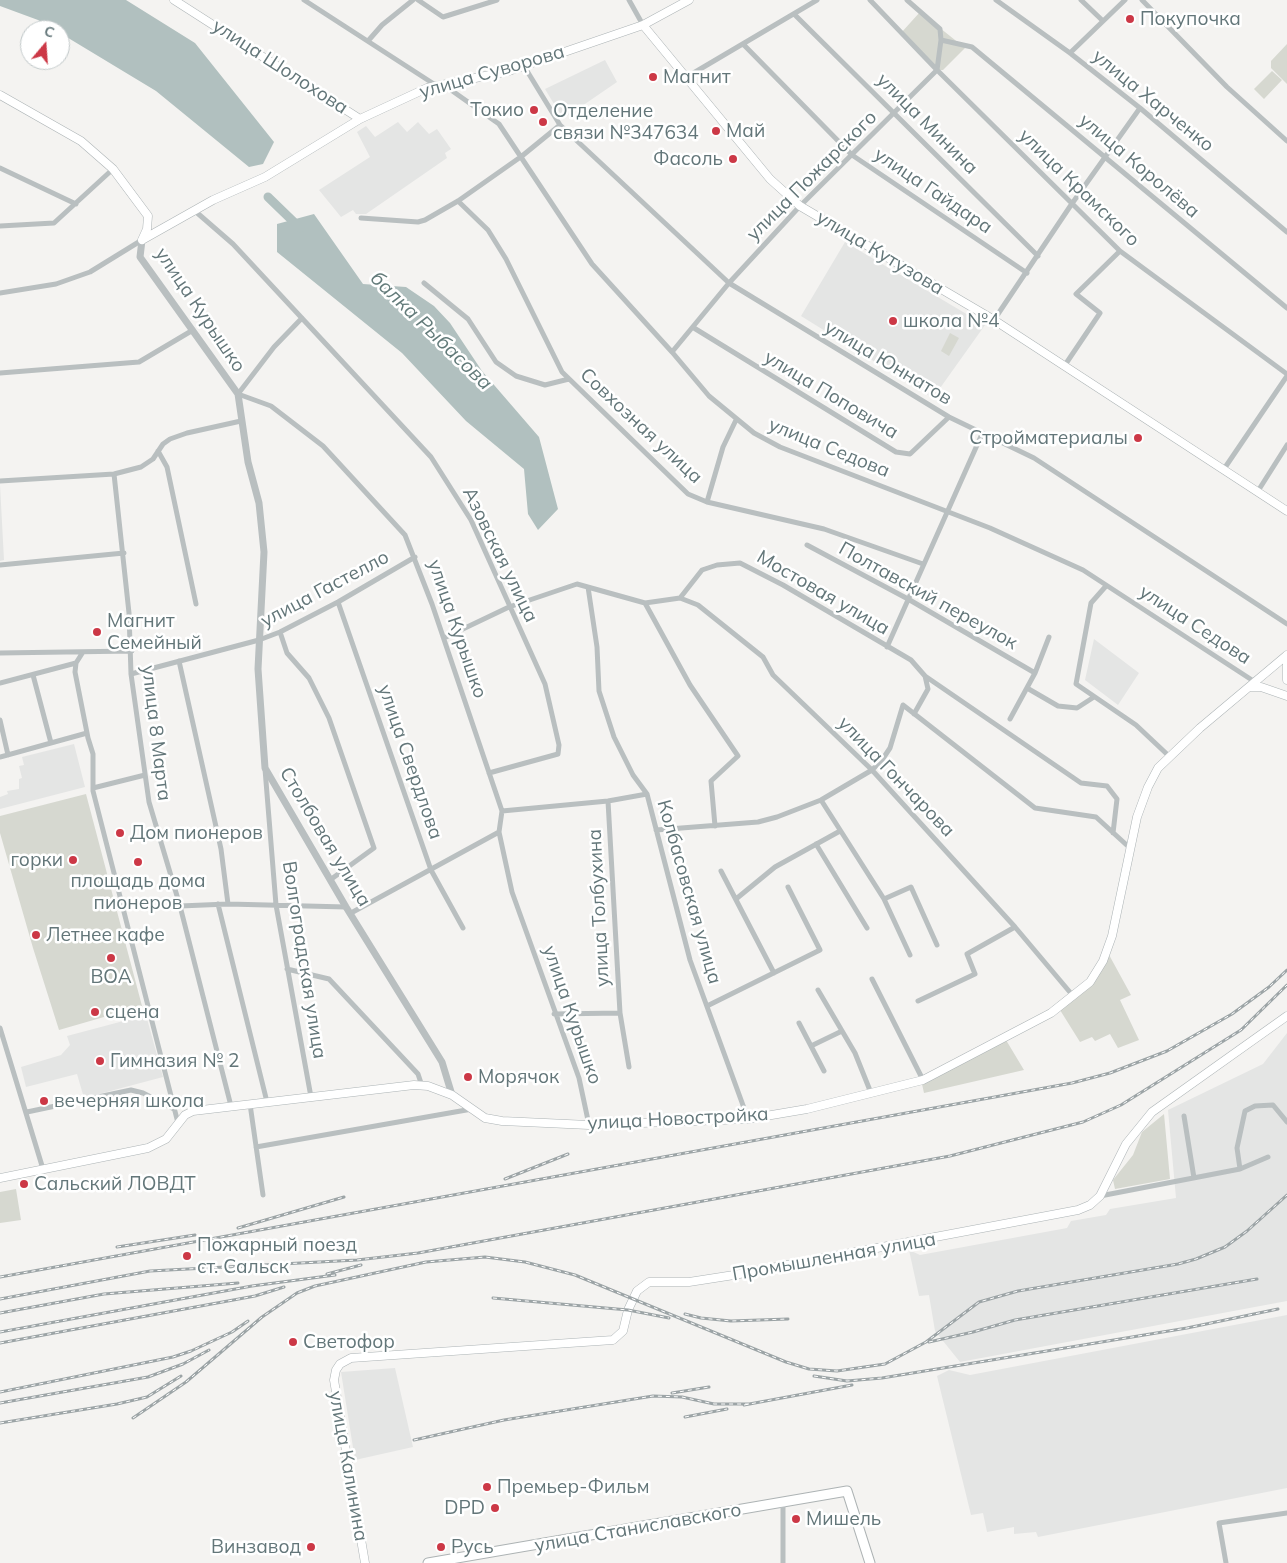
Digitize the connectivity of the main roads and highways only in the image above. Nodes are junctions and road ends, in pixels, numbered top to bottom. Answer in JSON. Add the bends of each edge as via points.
{"nodes":[{"id":1,"x":174,"y":0,"type":"edge"},
{"id":2,"x":689,"y":0,"type":"edge"},
{"id":3,"x":643,"y":25,"type":"junction"},
{"id":4,"x":0,"y":95,"type":"edge"},
{"id":5,"x":360,"y":118,"type":"junction"},
{"id":6,"x":1287,"y":510,"type":"edge"},
{"id":7,"x":1287,"y":655,"type":"edge"},
{"id":8,"x":1287,"y":680,"type":"edge"},
{"id":9,"x":1253,"y":684,"type":"junction"},
{"id":10,"x":1287,"y":696,"type":"edge"},
{"id":11,"x":1287,"y":1016,"type":"edge"},
{"id":12,"x":0,"y":1178,"type":"edge"},
{"id":13,"x":336,"y":1370,"type":"joint"},
{"id":14,"x":365,"y":1563,"type":"edge"},
{"id":15,"x":428,"y":1563,"type":"edge"},
{"id":16,"x":870,"y":1563,"type":"edge"}],
"edges":[{"from":1,"to":5,"type":"main road","name":"улица Шолохова"},
{"from":2,"to":3,"type":"main road","name":"улица Суворова"},
{"from":3,"to":5,"type":"main road","name":"улица Суворова","via":[[524,66],[427,88]]},
{"from":3,"to":6,"type":"main road","name":"улица Кутузова","via":[[770,178],[800,206],[994,320]]},
{"from":4,"to":5,"type":"main road","name":"улица Суворова","via":[[81,141],[113,169],[148,216],[142,240],[213,200],[264,177]]},
{"from":7,"to":8,"type":"main road"},
{"from":7,"to":9,"type":"main road","name":"улица Новостройка"},
{"from":9,"to":10,"type":"main road"},
{"from":9,"to":12,"type":"main road","name":"улица Новостройка","via":[[1158,768],[1138,818],[1112,936],[1103,961],[1090,982],[1051,1013],[923,1080],[748,1119],[589,1125],[485,1118],[452,1095],[422,1086],[311,1097],[193,1111],[185,1115],[166,1139],[148,1148]]},
{"from":11,"to":13,"type":"main road","name":"Промышленная улица","via":[[1152,1112],[1126,1144],[1100,1196],[1078,1210],[835,1258],[689,1282],[649,1282],[637,1291],[623,1332],[613,1340],[351,1358]]},
{"from":13,"to":14,"type":"main road","name":"улица Калинина","via":[[334,1380]]},
{"from":15,"to":16,"type":"main road","name":"улица Станиславского","via":[[847,1491]]}]}
